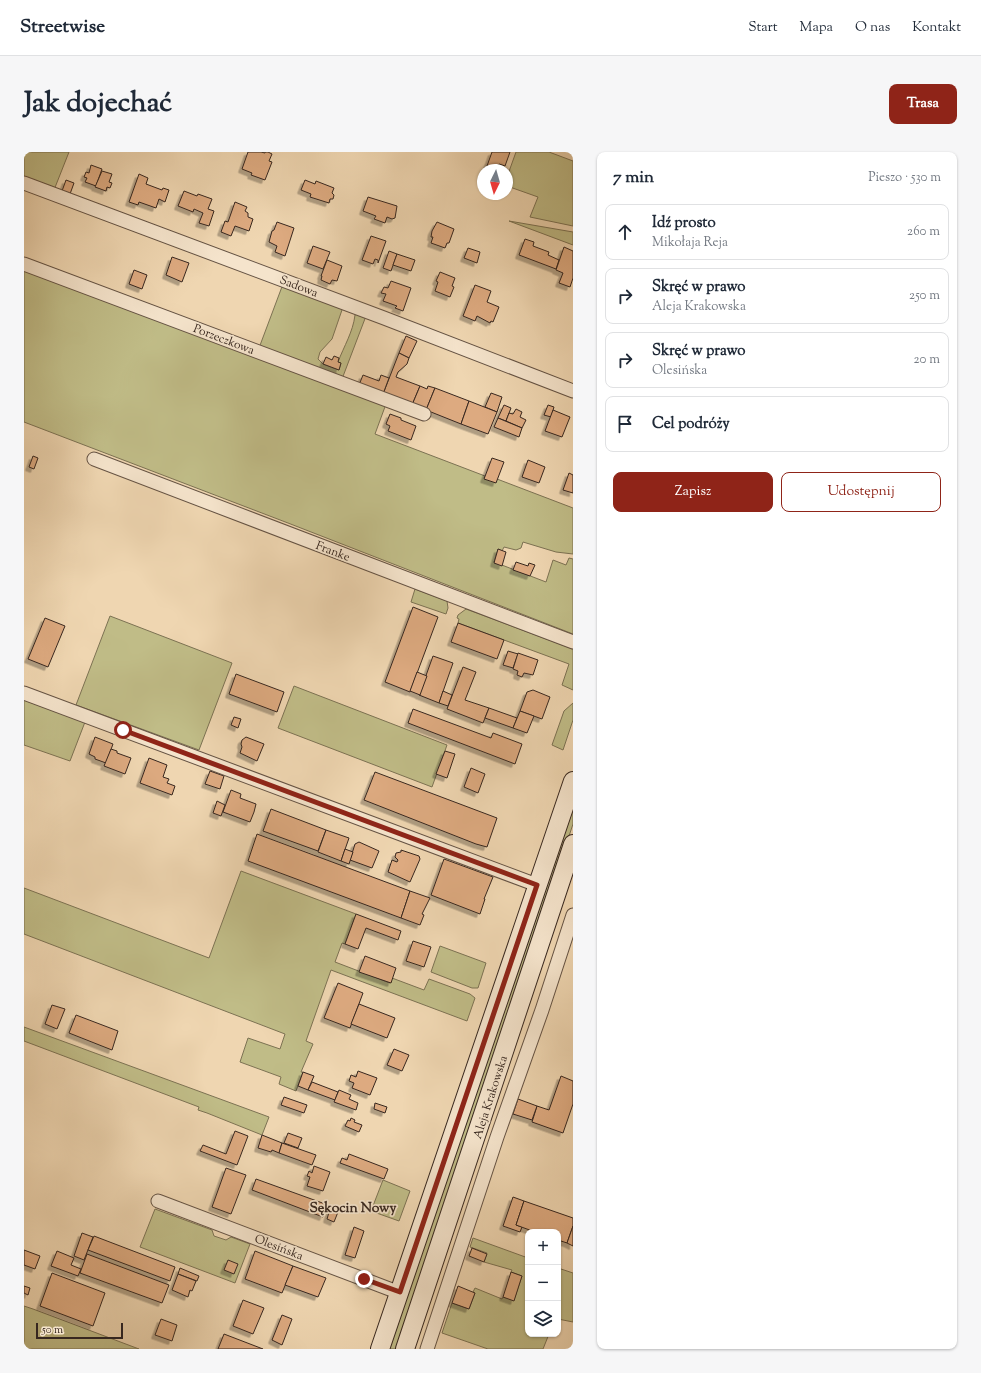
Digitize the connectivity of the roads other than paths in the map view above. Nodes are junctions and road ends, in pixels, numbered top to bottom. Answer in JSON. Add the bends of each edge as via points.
{"nodes":[{"id":1,"x":24,"y":183,"type":"edge"},
{"id":2,"x":24,"y":264,"type":"edge"},
{"id":3,"x":573,"y":391,"type":"edge"},
{"id":4,"x":424,"y":414,"type":"dead end"},
{"id":5,"x":94,"y":459,"type":"dead end"},
{"id":6,"x":573,"y":642,"type":"edge"},
{"id":7,"x":24,"y":693,"type":"edge"},
{"id":8,"x":573,"y":781,"type":"edge"},
{"id":9,"x":573,"y":844,"type":"edge"},
{"id":10,"x":537,"y":885,"type":"junction"},
{"id":11,"x":573,"y":915,"type":"edge"},
{"id":12,"x":158,"y":1200,"type":"dead end"},
{"id":13,"x":400,"y":1292,"type":"junction"},
{"id":14,"x":380,"y":1349,"type":"edge"},
{"id":15,"x":405,"y":1349,"type":"edge"},
{"id":16,"x":427,"y":1349,"type":"edge"}],
"edges":[{"from":1,"to":3,"type":"street","name":"Sadowa"},
{"from":2,"to":4,"type":"street","name":"Porzeczkowa"},
{"from":5,"to":6,"type":"street","name":"Franke"},
{"from":7,"to":10,"type":"street"},
{"from":8,"to":10,"type":"main road","name":"Aleja Krakowska"},
{"from":9,"to":15,"type":"main road","name":"Aleja Krakowska"},
{"from":10,"to":13,"type":"main road","name":"Aleja Krakowska"},
{"from":11,"to":16,"type":"street"},
{"from":12,"to":13,"type":"street","name":"Olesińska"},
{"from":13,"to":14,"type":"main road","name":"Aleja Krakowska"}]}
